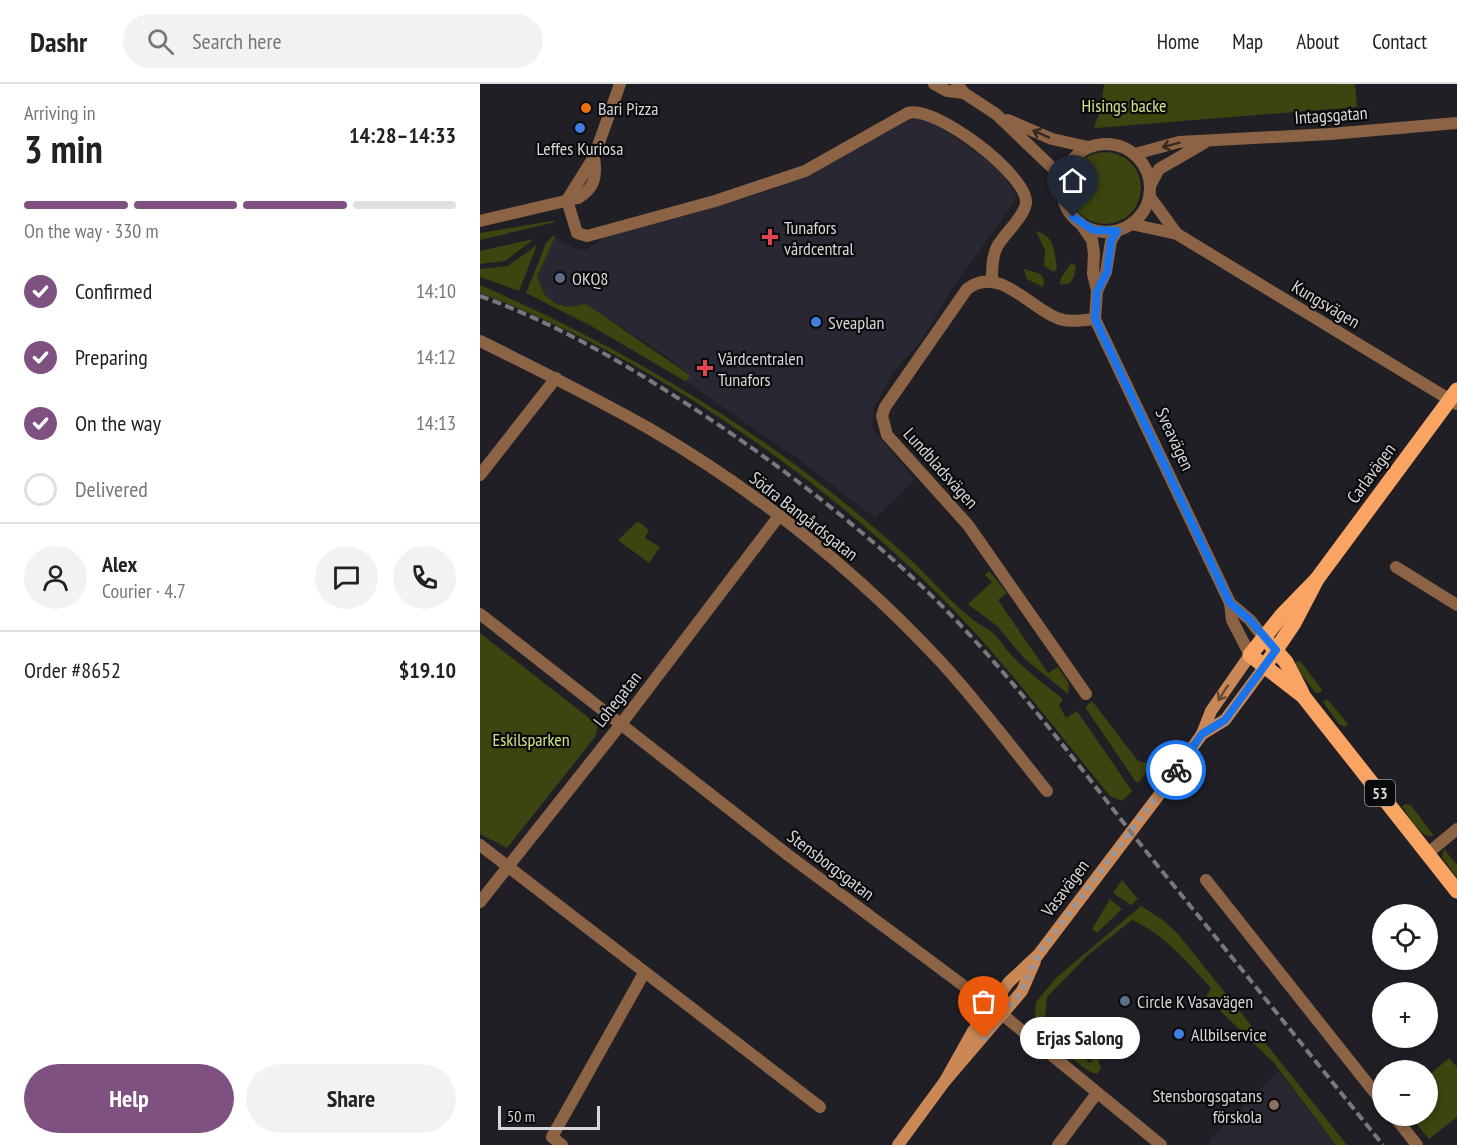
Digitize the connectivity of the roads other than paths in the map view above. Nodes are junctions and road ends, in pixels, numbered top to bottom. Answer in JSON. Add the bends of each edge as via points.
{"nodes":[{"id":1,"x":620,"y":84,"type":"edge"},
{"id":2,"x":934,"y":84,"type":"edge"},
{"id":3,"x":961,"y":89,"type":"edge"},
{"id":4,"x":996,"y":114,"type":"junction"},
{"id":5,"x":1457,"y":123,"type":"edge"},
{"id":6,"x":1208,"y":141,"type":"junction"},
{"id":7,"x":1088,"y":147,"type":"junction"},
{"id":8,"x":1135,"y":154,"type":"junction"},
{"id":9,"x":1063,"y":178,"type":"junction"},
{"id":10,"x":1150,"y":190,"type":"junction"},
{"id":11,"x":567,"y":200,"type":"junction"},
{"id":12,"x":480,"y":221,"type":"edge"},
{"id":13,"x":1081,"y":224,"type":"junction"},
{"id":14,"x":1131,"y":224,"type":"junction"},
{"id":15,"x":1117,"y":231,"type":"junction"},
{"id":16,"x":1177,"y":234,"type":"junction"},
{"id":17,"x":992,"y":281,"type":"junction"},
{"id":18,"x":1097,"y":291,"type":"junction"},
{"id":19,"x":1095,"y":319,"type":"junction"},
{"id":20,"x":480,"y":341,"type":"edge"},
{"id":21,"x":556,"y":378,"type":"junction"},
{"id":22,"x":1454,"y":398,"type":"edge"},
{"id":23,"x":480,"y":475,"type":"edge"},
{"id":24,"x":779,"y":516,"type":"junction"},
{"id":25,"x":1396,"y":567,"type":"dead end"},
{"id":26,"x":1317,"y":579,"type":"junction"},
{"id":27,"x":1230,"y":603,"type":"junction"},
{"id":28,"x":1457,"y":605,"type":"edge"},
{"id":29,"x":480,"y":614,"type":"edge"},
{"id":30,"x":1263,"y":637,"type":"junction"},
{"id":31,"x":1276,"y":650,"type":"junction"},
{"id":32,"x":1250,"y":655,"type":"junction"},
{"id":33,"x":1265,"y":666,"type":"junction"},
{"id":34,"x":1086,"y":694,"type":"dead end"},
{"id":35,"x":1303,"y":696,"type":"junction"},
{"id":36,"x":621,"y":724,"type":"junction"},
{"id":37,"x":1202,"y":734,"type":"junction"},
{"id":38,"x":1047,"y":791,"type":"dead end"},
{"id":39,"x":1457,"y":828,"type":"edge"},
{"id":40,"x":1122,"y":844,"type":"joint"},
{"id":41,"x":480,"y":845,"type":"edge"},
{"id":42,"x":1428,"y":853,"type":"junction"},
{"id":43,"x":508,"y":866,"type":"junction"},
{"id":44,"x":1206,"y":880,"type":"dead end"},
{"id":45,"x":1457,"y":891,"type":"edge"},
{"id":46,"x":480,"y":902,"type":"edge"},
{"id":47,"x":1038,"y":955,"type":"junction"},
{"id":48,"x":644,"y":973,"type":"junction"},
{"id":49,"x":991,"y":1007,"type":"junction"},
{"id":50,"x":1002,"y":1015,"type":"junction"},
{"id":51,"x":945,"y":1081,"type":"junction"},
{"id":52,"x":1372,"y":1088,"type":"edge"},
{"id":53,"x":1097,"y":1093,"type":"junction"},
{"id":54,"x":820,"y":1107,"type":"dead end"},
{"id":55,"x":1402,"y":1126,"type":"edge"},
{"id":56,"x":557,"y":1141,"type":"edge"},
{"id":57,"x":898,"y":1145,"type":"edge"},
{"id":58,"x":1058,"y":1145,"type":"edge"},
{"id":59,"x":1161,"y":1145,"type":"edge"},
{"id":60,"x":1417,"y":1145,"type":"edge"}],
"edges":[{"from":1,"to":11,"type":"street","via":[[594,157]]},
{"from":2,"to":3,"type":"street","via":[[947,91]]},
{"from":3,"to":4,"type":"street"},
{"from":7,"to":4,"type":"street","one_way":true,"via":[[1052,139]]},
{"from":4,"to":9,"type":"street"},
{"from":5,"to":6,"type":"street","name":"Intagsgatan"},
{"from":6,"to":8,"type":"street","name":"Intagsgatan","one_way":true,"via":[[1179,142]]},
{"from":6,"to":10,"type":"street","name":"Intagsgatan","via":[[1159,169]]},
{"from":7,"to":8,"type":"street","via":[[1113,144]]},
{"from":7,"to":9,"type":"street","via":[[1071,162]]},
{"from":8,"to":10,"type":"street","via":[[1148,171]]},
{"from":9,"to":13,"type":"street","via":[[1067,208]]},
{"from":10,"to":14,"type":"street","via":[[1143,213]]},
{"from":10,"to":16,"type":"street","name":"Kungsvägen"},
{"from":11,"to":12,"type":"street"},
{"from":11,"to":17,"type":"street","via":[[577,233],[587,236],[715,201],[805,171],[908,112],[925,112],[990,153],[1023,193],[1023,210],[994,255]]},
{"from":13,"to":15,"type":"street","via":[[1101,231]]},
{"from":13,"to":18,"type":"street","name":"Sveavägen","via":[[1092,240]]},
{"from":14,"to":15,"type":"street"},
{"from":14,"to":16,"type":"street","name":"Kungsvägen"},
{"from":15,"to":18,"type":"street","name":"Sveavägen","via":[[1111,241],[1107,272]]},
{"from":16,"to":22,"type":"street","name":"Kungsvägen"},
{"from":17,"to":19,"type":"street","via":[[1060,320]]},
{"from":17,"to":34,"type":"street","name":"Lundbladsvägen","via":[[975,282],[967,289],[885,407],[883,428],[968,525]]},
{"from":18,"to":19,"type":"street","name":"Sveavägen"},
{"from":19,"to":27,"type":"street","name":"Sveavägen"},
{"from":20,"to":21,"type":"street","name":"Södra Bangårdsgatan"},
{"from":21,"to":23,"type":"street"},
{"from":21,"to":24,"type":"street","name":"Södra Bangårdsgatan","via":[[650,429]]},
{"from":22,"to":26,"type":"main road","name":"Carlavägen"},
{"from":24,"to":36,"type":"street","name":"Lohegatan"},
{"from":24,"to":38,"type":"street","name":"Södra Bangårdsgatan","via":[[881,603],[941,662]]},
{"from":25,"to":28,"type":"street"},
{"from":26,"to":30,"type":"main road","name":"Carlavägen"},
{"from":26,"to":31,"type":"main road","name":"Carlavägen"},
{"from":27,"to":30,"type":"street","name":"Sveavägen"},
{"from":27,"to":32,"type":"street","name":"Sveavägen","via":[[1232,620]]},
{"from":29,"to":36,"type":"street","name":"Stensborgsgatan"},
{"from":30,"to":31,"type":"main road","name":"Sveavägen","number":"53"},
{"from":30,"to":32,"type":"main road","name":"Carlavägen"},
{"from":31,"to":33,"type":"main road","name":"Carlavägen"},
{"from":31,"to":35,"type":"main road","name":"Sveavägen","number":"53"},
{"from":32,"to":33,"type":"main road","name":"Sveavägen","number":"53"},
{"from":32,"to":37,"type":"main road","name":"Carlavägen","one_way":true,"via":[[1211,711]]},
{"from":33,"to":35,"type":"main road","name":"Sveavägen","number":"53"},
{"from":33,"to":37,"type":"main road","name":"Carlavägen","via":[[1225,720]]},
{"from":35,"to":42,"type":"main road","name":"Sveavägen","number":"53"},
{"from":36,"to":43,"type":"street","name":"Lohegatan"},
{"from":36,"to":49,"type":"street","name":"Stensborgsgatan"},
{"from":37,"to":40,"type":"main road","name":"Carlavägen"},
{"from":39,"to":42,"type":"street"},
{"from":40,"to":47,"type":"main road","name":"Vasavägen"},
{"from":41,"to":43,"type":"street"},
{"from":42,"to":45,"type":"main road","name":"Sveavägen","number":"53"},
{"from":43,"to":46,"type":"street","name":"Lohegatan"},
{"from":43,"to":48,"type":"street"},
{"from":44,"to":52,"type":"street"},
{"from":47,"to":49,"type":"main road","name":"Vasavägen"},
{"from":47,"to":50,"type":"main road","name":"Vasavägen","via":[[1022,991]]},
{"from":48,"to":54,"type":"street"},
{"from":48,"to":56,"type":"street"},
{"from":49,"to":50,"type":"street","name":"Stensborgsgatan"},
{"from":49,"to":51,"type":"main road","name":"Vasavägen"},
{"from":50,"to":51,"type":"main road","name":"Vasavägen"},
{"from":50,"to":53,"type":"street","name":"Stensborgsgatan"},
{"from":51,"to":57,"type":"main road","name":"Vasavägen"},
{"from":53,"to":58,"type":"street"},
{"from":53,"to":59,"type":"street","name":"Stensborgsgatan"},
{"from":55,"to":60,"type":"street"}]}
